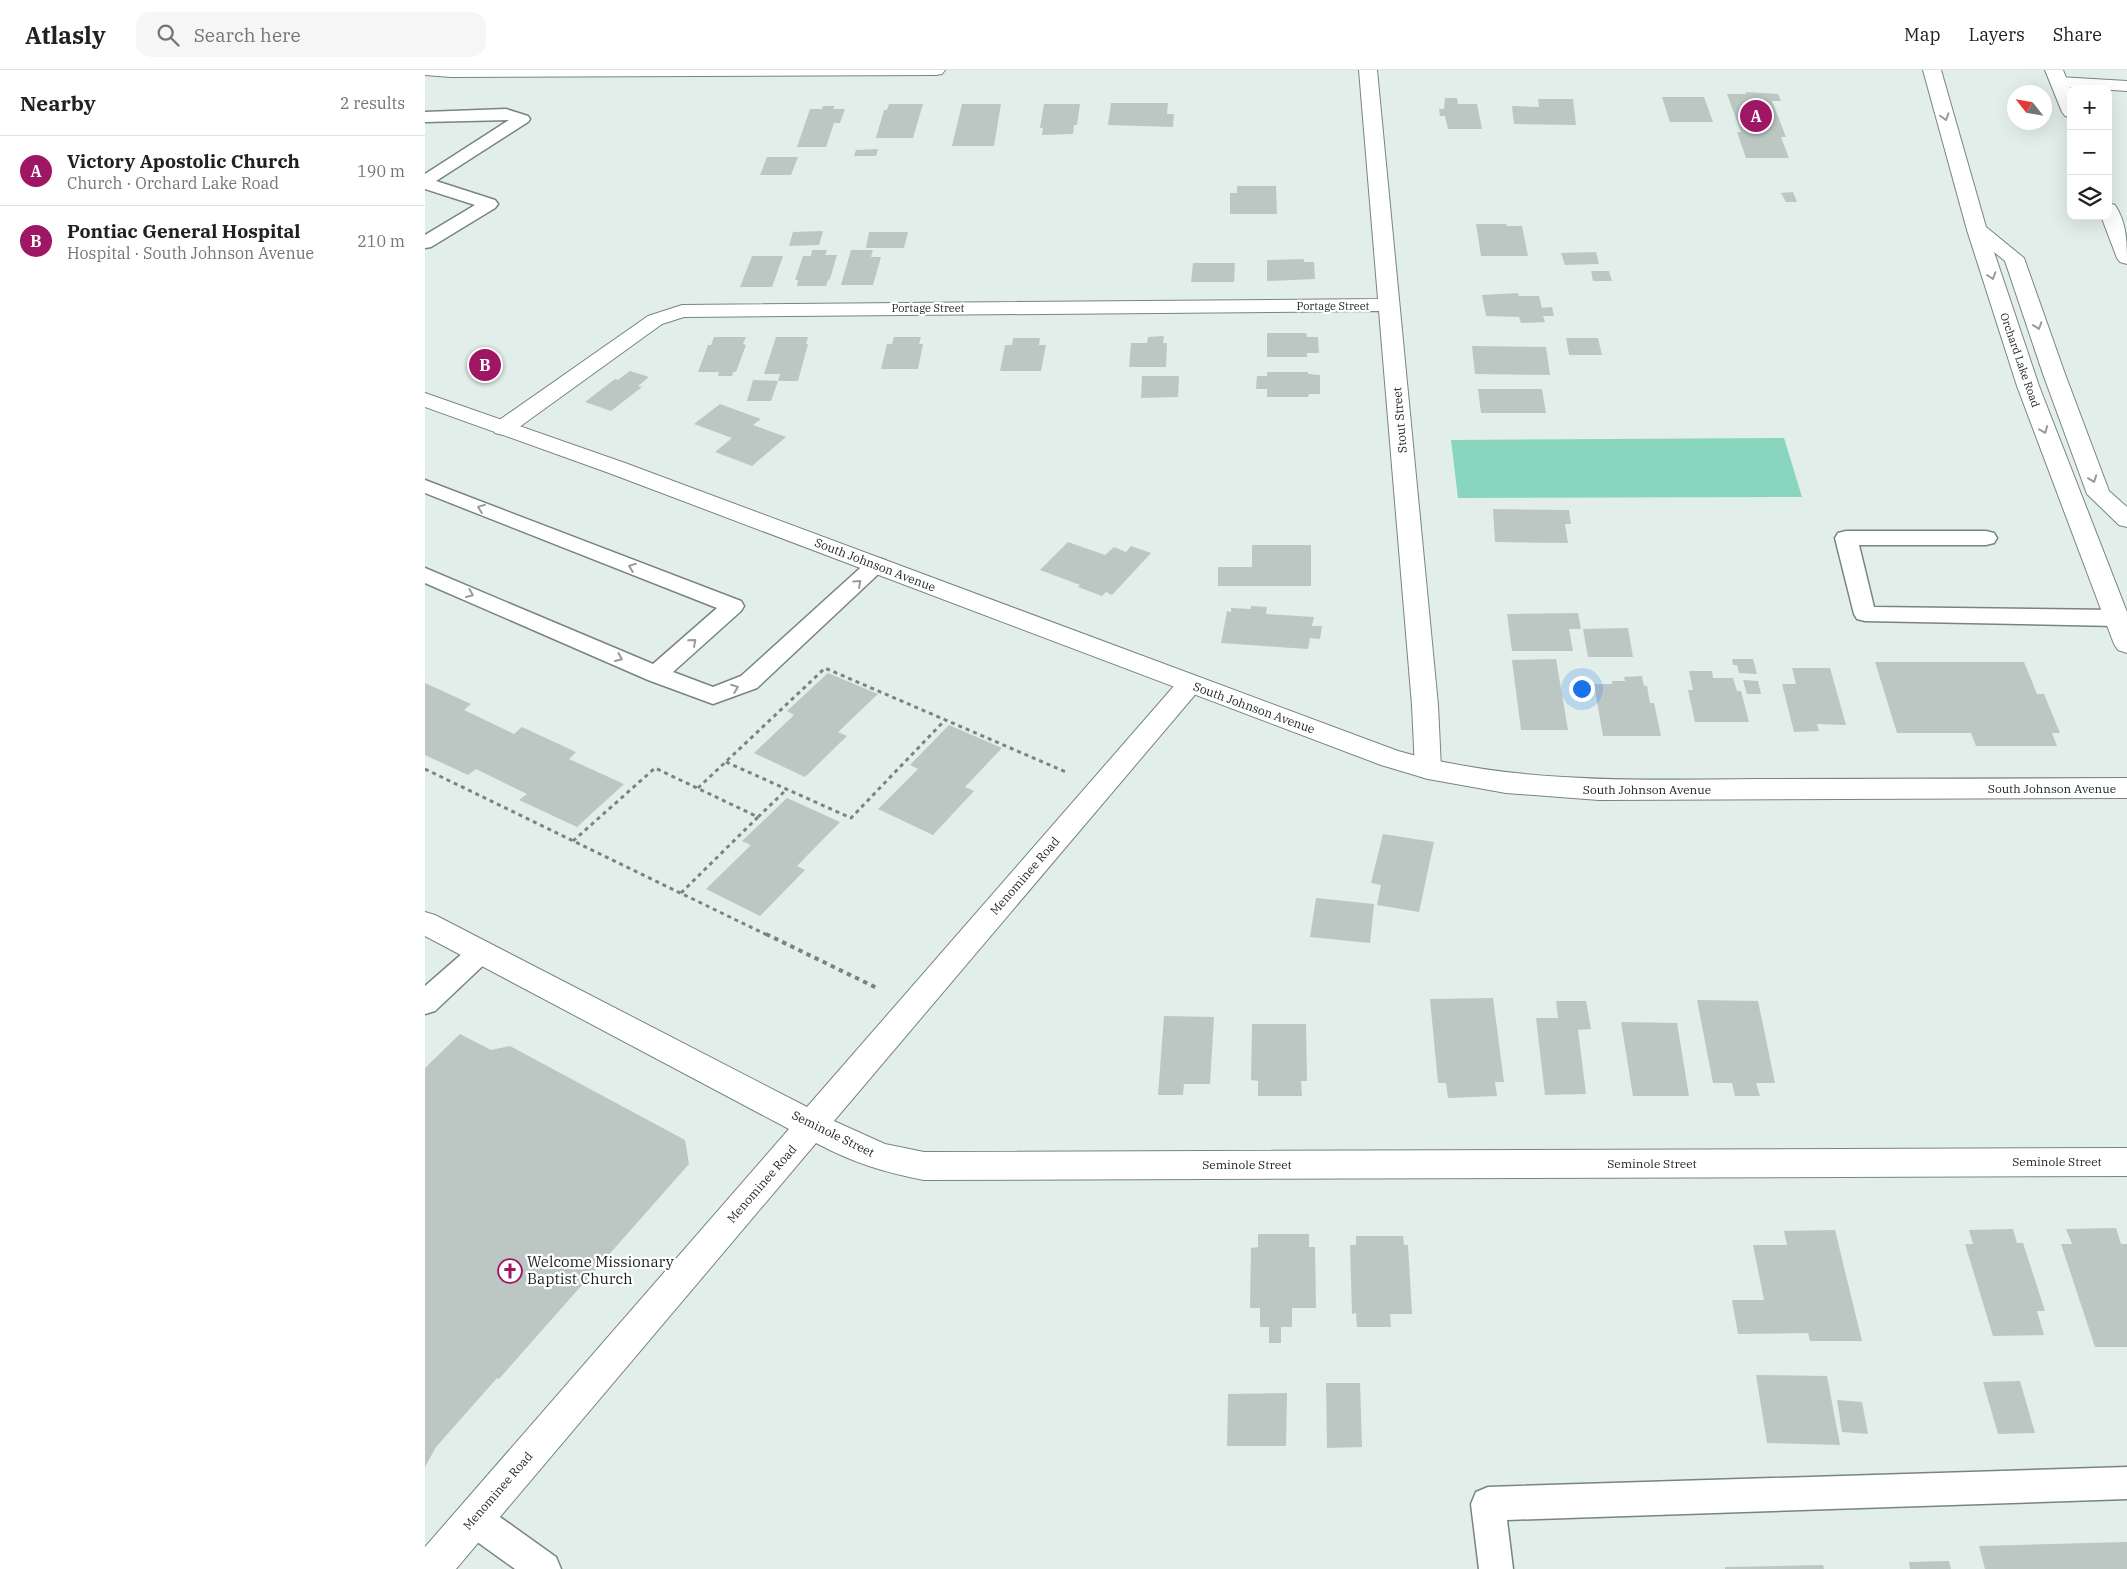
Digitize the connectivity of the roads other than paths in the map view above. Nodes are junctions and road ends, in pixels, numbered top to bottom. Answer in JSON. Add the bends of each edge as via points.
{"nodes":[{"id":1,"x":426,"y":70,"type":"edge"},
{"id":2,"x":936,"y":70,"type":"edge"},
{"id":3,"x":1368,"y":70,"type":"edge"},
{"id":4,"x":1932,"y":70,"type":"edge"},
{"id":5,"x":2057,"y":76,"type":"edge"},
{"id":6,"x":2127,"y":86,"type":"edge"},
{"id":7,"x":2067,"y":102,"type":"edge"},
{"id":8,"x":425,"y":117,"type":"edge"},
{"id":9,"x":425,"y":182,"type":"edge"},
{"id":10,"x":2112,"y":219,"type":"edge"},
{"id":11,"x":1977,"y":230,"type":"junction"},
{"id":12,"x":425,"y":243,"type":"edge"},
{"id":13,"x":2127,"y":258,"type":"edge"},
{"id":14,"x":1389,"y":305,"type":"junction"},
{"id":15,"x":425,"y":400,"type":"edge"},
{"id":16,"x":503,"y":428,"type":"junction"},
{"id":17,"x":425,"y":486,"type":"edge"},
{"id":18,"x":2127,"y":520,"type":"edge"},
{"id":19,"x":1986,"y":538,"type":"dead end"},
{"id":20,"x":877,"y":566,"type":"junction"},
{"id":21,"x":425,"y":575,"type":"edge"},
{"id":22,"x":2116,"y":618,"type":"junction"},
{"id":23,"x":2127,"y":644,"type":"edge"},
{"id":24,"x":656,"y":674,"type":"junction"},
{"id":25,"x":1190,"y":684,"type":"junction"},
{"id":26,"x":1428,"y":769,"type":"junction"},
{"id":27,"x":2127,"y":788,"type":"edge"},
{"id":28,"x":425,"y":922,"type":"edge"},
{"id":29,"x":481,"y":952,"type":"junction"},
{"id":30,"x":425,"y":1004,"type":"edge"},
{"id":31,"x":813,"y":1125,"type":"junction"},
{"id":32,"x":2127,"y":1162,"type":"edge"},
{"id":33,"x":2127,"y":1484,"type":"edge"},
{"id":34,"x":474,"y":1519,"type":"junction"},
{"id":35,"x":431,"y":1569,"type":"edge"},
{"id":36,"x":543,"y":1569,"type":"edge"},
{"id":37,"x":1496,"y":1569,"type":"edge"}],
"edges":[{"from":1,"to":2,"type":"street"},
{"from":3,"to":14,"type":"street","name":"Stout Street"},
{"from":4,"to":11,"type":"street","name":"Orchard Lake Road","one_way":true},
{"from":5,"to":6,"type":"street"},
{"from":5,"to":7,"type":"street"},
{"from":8,"to":9,"type":"lane","via":[[506,114],[522,119]]},
{"from":9,"to":12,"type":"lane","via":[[489,204]]},
{"from":10,"to":13,"type":"street"},
{"from":11,"to":18,"type":"street","one_way":true,"via":[[2014,258],[2099,494]]},
{"from":11,"to":22,"type":"street","name":"Orchard Lake Road","one_way":true,"via":[[2028,386]]},
{"from":14,"to":16,"type":"street","name":"Portage Street","via":[[682,311],[655,320]]},
{"from":14,"to":26,"type":"street","name":"Stout Street"},
{"from":15,"to":16,"type":"street","name":"South Johnson Avenue"},
{"from":16,"to":20,"type":"street","name":"South Johnson Avenue"},
{"from":24,"to":17,"type":"lane","one_way":true,"via":[[733,606]]},
{"from":19,"to":22,"type":"lane","via":[[1846,538],[1865,614]]},
{"from":24,"to":20,"type":"lane","one_way":true,"via":[[713,696],[749,682]]},
{"from":20,"to":25,"type":"street","name":"South Johnson Avenue"},
{"from":21,"to":24,"type":"lane","one_way":true},
{"from":22,"to":23,"type":"street","name":"Orchard Lake Road"},
{"from":25,"to":26,"type":"street","name":"South Johnson Avenue"},
{"from":25,"to":31,"type":"street","name":"Menominee Road"},
{"from":26,"to":27,"type":"street","name":"South Johnson Avenue","via":[[1506,784],[1599,790]]},
{"from":28,"to":29,"type":"street","name":"Seminole Street"},
{"from":29,"to":30,"type":"lane"},
{"from":29,"to":31,"type":"street","name":"Seminole Street"},
{"from":31,"to":32,"type":"street","name":"Seminole Street","via":[[869,1153],[924,1166]]},
{"from":31,"to":34,"type":"street","name":"Menominee Road"},
{"from":33,"to":37,"type":"lane","via":[[1488,1504]]},
{"from":34,"to":35,"type":"street","name":"Menominee Road"},
{"from":34,"to":36,"type":"lane"}]}
